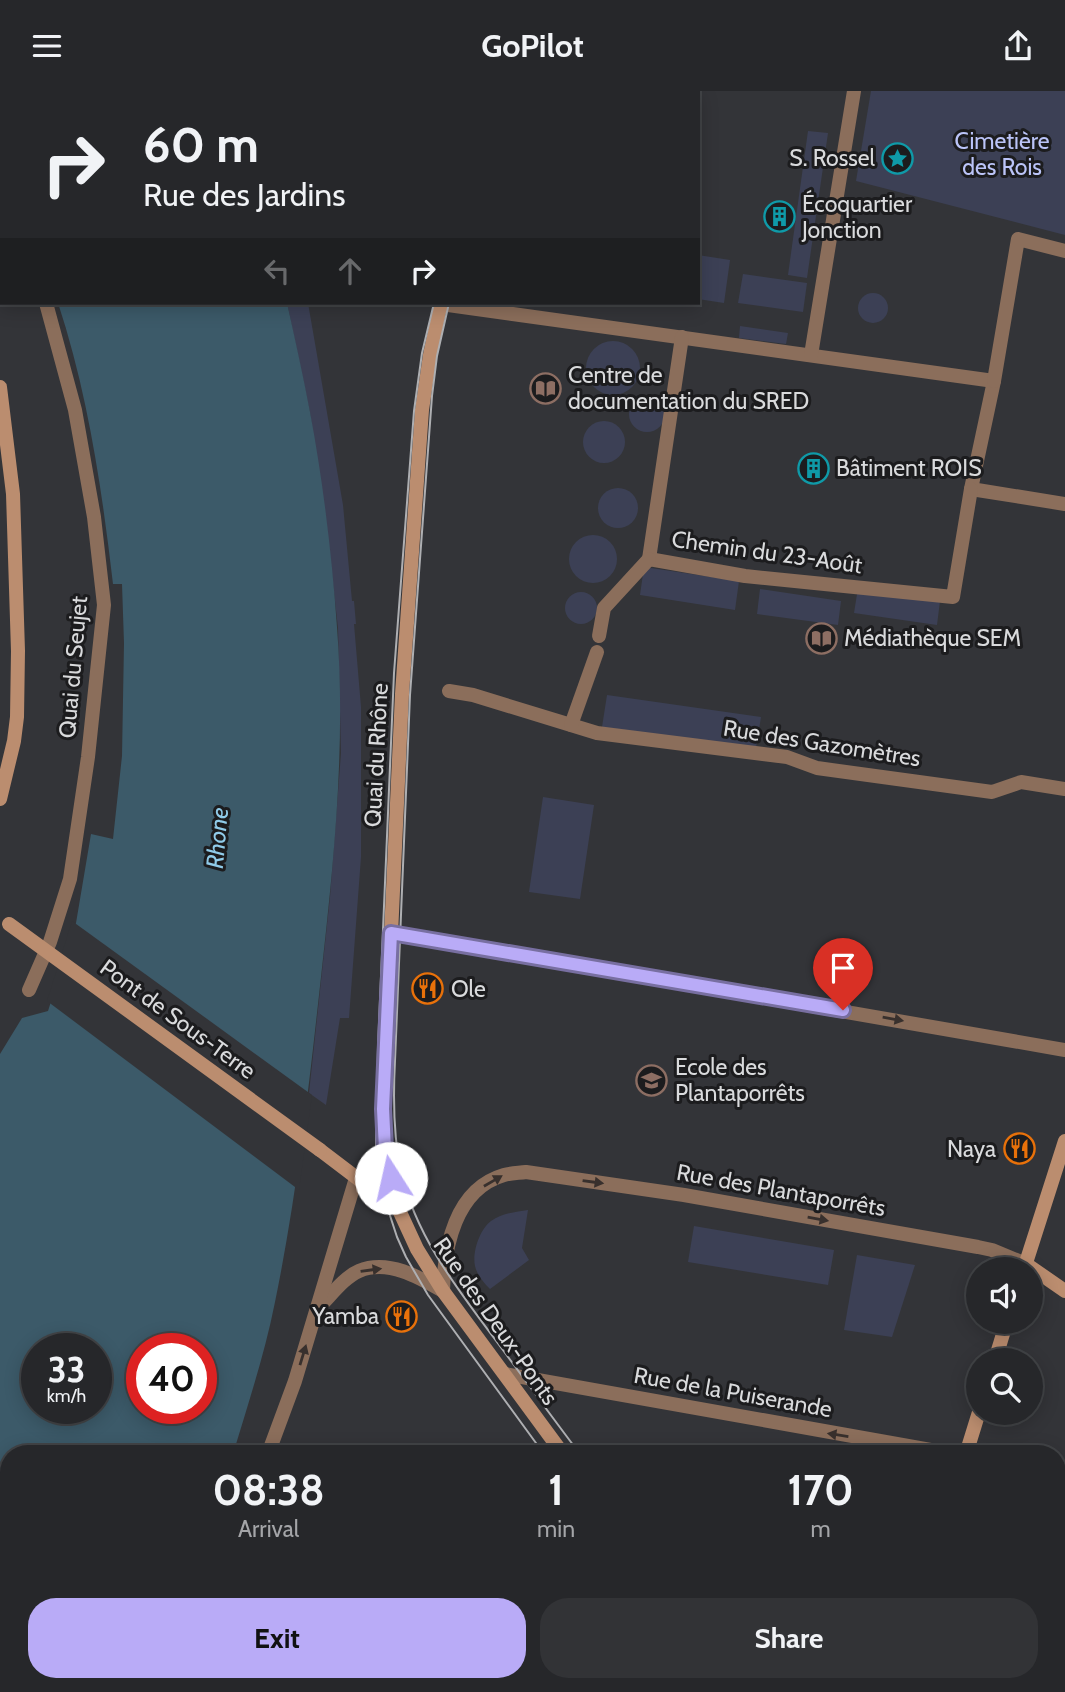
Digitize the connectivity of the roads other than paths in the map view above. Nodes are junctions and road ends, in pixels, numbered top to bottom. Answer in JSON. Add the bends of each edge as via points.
{"nodes":[{"id":1,"x":854,"y":91,"type":"edge"},
{"id":2,"x":1065,"y":251,"type":"edge"},
{"id":3,"x":47,"y":305,"type":"edge"},
{"id":4,"x":441,"y":305,"type":"edge"},
{"id":5,"x":453,"y":305,"type":"edge"},
{"id":6,"x":682,"y":337,"type":"junction"},
{"id":7,"x":811,"y":355,"type":"junction"},
{"id":8,"x":994,"y":381,"type":"junction"},
{"id":9,"x":0,"y":387,"type":"edge"},
{"id":10,"x":971,"y":489,"type":"junction"},
{"id":11,"x":1065,"y":504,"type":"edge"},
{"id":12,"x":649,"y":559,"type":"junction"},
{"id":13,"x":599,"y":636,"type":"dead end"},
{"id":14,"x":597,"y":652,"type":"dead end"},
{"id":15,"x":449,"y":691,"type":"dead end"},
{"id":16,"x":571,"y":725,"type":"junction"},
{"id":17,"x":4,"y":771,"type":"edge"},
{"id":18,"x":1065,"y":789,"type":"edge"},
{"id":19,"x":0,"y":799,"type":"edge"},
{"id":20,"x":5,"y":920,"type":"edge"},
{"id":21,"x":391,"y":933,"type":"junction"},
{"id":22,"x":29,"y":990,"type":"dead end"},
{"id":23,"x":1065,"y":1049,"type":"edge"},
{"id":24,"x":1065,"y":1141,"type":"edge"},
{"id":25,"x":356,"y":1178,"type":"junction"},
{"id":26,"x":398,"y":1210,"type":"junction"},
{"id":27,"x":1006,"y":1257,"type":"edge"},
{"id":28,"x":1028,"y":1257,"type":"edge"},
{"id":29,"x":1043,"y":1277,"type":"edge"},
{"id":30,"x":443,"y":1291,"type":"junction"},
{"id":31,"x":1065,"y":1291,"type":"edge"},
{"id":32,"x":317,"y":1309,"type":"junction"},
{"id":33,"x":505,"y":1374,"type":"junction"},
{"id":34,"x":975,"y":1425,"type":"edge"},
{"id":35,"x":271,"y":1445,"type":"edge"},
{"id":36,"x":557,"y":1445,"type":"edge"},
{"id":37,"x":903,"y":1445,"type":"edge"},
{"id":38,"x":969,"y":1445,"type":"edge"}],
"edges":[{"from":1,"to":7,"type":"street"},
{"from":2,"to":8,"type":"street","name":"Chemin du 23-Août","via":[[1018,239]]},
{"from":3,"to":22,"type":"street","name":"Quai du Seujet","via":[[75,410],[104,605],[70,879]]},
{"from":4,"to":21,"type":"street","name":"Quai du Rhône","via":[[422,410]]},
{"from":5,"to":6,"type":"street"},
{"from":6,"to":7,"type":"street"},
{"from":6,"to":12,"type":"street","name":"Chemin du 23-Août"},
{"from":7,"to":8,"type":"street"},
{"from":8,"to":10,"type":"street","name":"Chemin du 23-Août"},
{"from":9,"to":17,"type":"street","via":[[13,494],[18,601],[18,717]]},
{"from":10,"to":11,"type":"street"},
{"from":10,"to":12,"type":"street","name":"Chemin du 23-Août","via":[[953,597],[745,576]]},
{"from":12,"to":13,"type":"street","via":[[604,608]]},
{"from":14,"to":16,"type":"street"},
{"from":15,"to":16,"type":"street","name":"Rue des Gazomètres"},
{"from":16,"to":18,"type":"street","name":"Rue des Gazomètres","via":[[597,733],[787,757],[817,768],[992,792],[1021,782]]},
{"from":17,"to":19,"type":"street"},
{"from":20,"to":25,"type":"street","name":"Pont de Sous-Terre","bridge":true},
{"from":21,"to":23,"type":"street","one_way":true},
{"from":21,"to":26,"type":"street","name":"Quai du Rhône","via":[[383,1109],[385,1149]]},
{"from":24,"to":28,"type":"street"},
{"from":25,"to":26,"type":"street","name":"Pont de Sous-Terre"},
{"from":25,"to":32,"type":"street"},
{"from":26,"to":30,"type":"street","name":"Rue des Deux-Ponts"},
{"from":30,"to":27,"type":"street","name":"Rue des Plantaporrêts","one_way":true,"via":[[451,1236],[465,1203],[489,1182],[526,1172],[978,1247]]},
{"from":29,"to":31,"type":"street"},
{"from":32,"to":30,"type":"street","one_way":true,"via":[[345,1281],[371,1269],[416,1275]]},
{"from":30,"to":33,"type":"street","name":"Rue des Deux-Ponts"},
{"from":35,"to":32,"type":"street","one_way":true},
{"from":33,"to":36,"type":"street","name":"Rue des Deux-Ponts"},
{"from":37,"to":33,"type":"street","name":"Rue de la Puiserande","one_way":true},
{"from":34,"to":38,"type":"street"}]}
